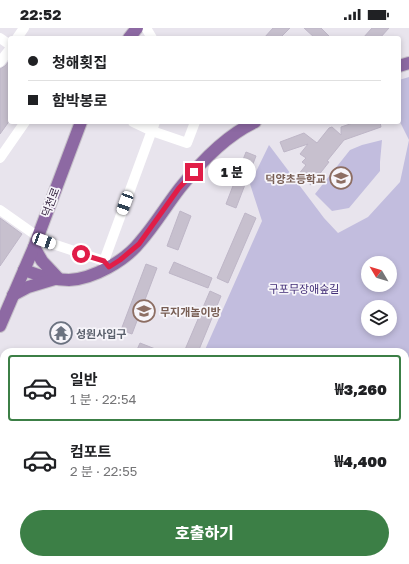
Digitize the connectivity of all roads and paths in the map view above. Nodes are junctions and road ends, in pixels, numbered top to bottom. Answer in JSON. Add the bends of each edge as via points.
{"nodes":[{"id":1,"x":137,"y":28,"type":"edge"},
{"id":2,"x":131,"y":36,"type":"edge"},
{"id":3,"x":8,"y":51,"type":"edge"},
{"id":4,"x":0,"y":62,"type":"edge"},
{"id":5,"x":24,"y":124,"type":"edge"},
{"id":6,"x":80,"y":124,"type":"edge"},
{"id":7,"x":143,"y":124,"type":"edge"},
{"id":8,"x":194,"y":124,"type":"edge"},
{"id":9,"x":250,"y":124,"type":"edge"},
{"id":10,"x":153,"y":126,"type":"edge"},
{"id":11,"x":0,"y":158,"type":"edge"},
{"id":12,"x":0,"y":210,"type":"edge"},
{"id":13,"x":35,"y":242,"type":"junction"},
{"id":14,"x":106,"y":264,"type":"junction"},
{"id":15,"x":24,"y":270,"type":"junction"},
{"id":16,"x":58,"y":278,"type":"junction"},
{"id":17,"x":13,"y":296,"type":"junction"},
{"id":18,"x":0,"y":326,"type":"edge"}],
"edges":[{"from":1,"to":2,"type":"main road"},
{"from":3,"to":4,"type":"street"},
{"from":5,"to":11,"type":"street"},
{"from":6,"to":13,"type":"main road","name":"덕천로"},
{"from":7,"to":10,"type":"street"},
{"from":8,"to":10,"type":"street","via":[[187,143]]},
{"from":9,"to":14,"type":"main road","via":[[218,148],[179,188],[139,244],[120,260]]},
{"from":10,"to":14,"type":"street"},
{"from":12,"to":13,"type":"street"},
{"from":13,"to":14,"type":"street","via":[[69,250]]},
{"from":13,"to":15,"type":"main road","name":"덕천로"},
{"from":13,"to":16,"type":"main road","via":[[42,261]]},
{"from":14,"to":16,"type":"main road","via":[[85,277],[68,280]]},
{"from":15,"to":16,"type":"main road","via":[[35,275]]},
{"from":15,"to":17,"type":"main road","name":"덕천로"},
{"from":16,"to":17,"type":"main road","via":[[28,287]]},
{"from":17,"to":18,"type":"main road","name":"덕천로"}]}
